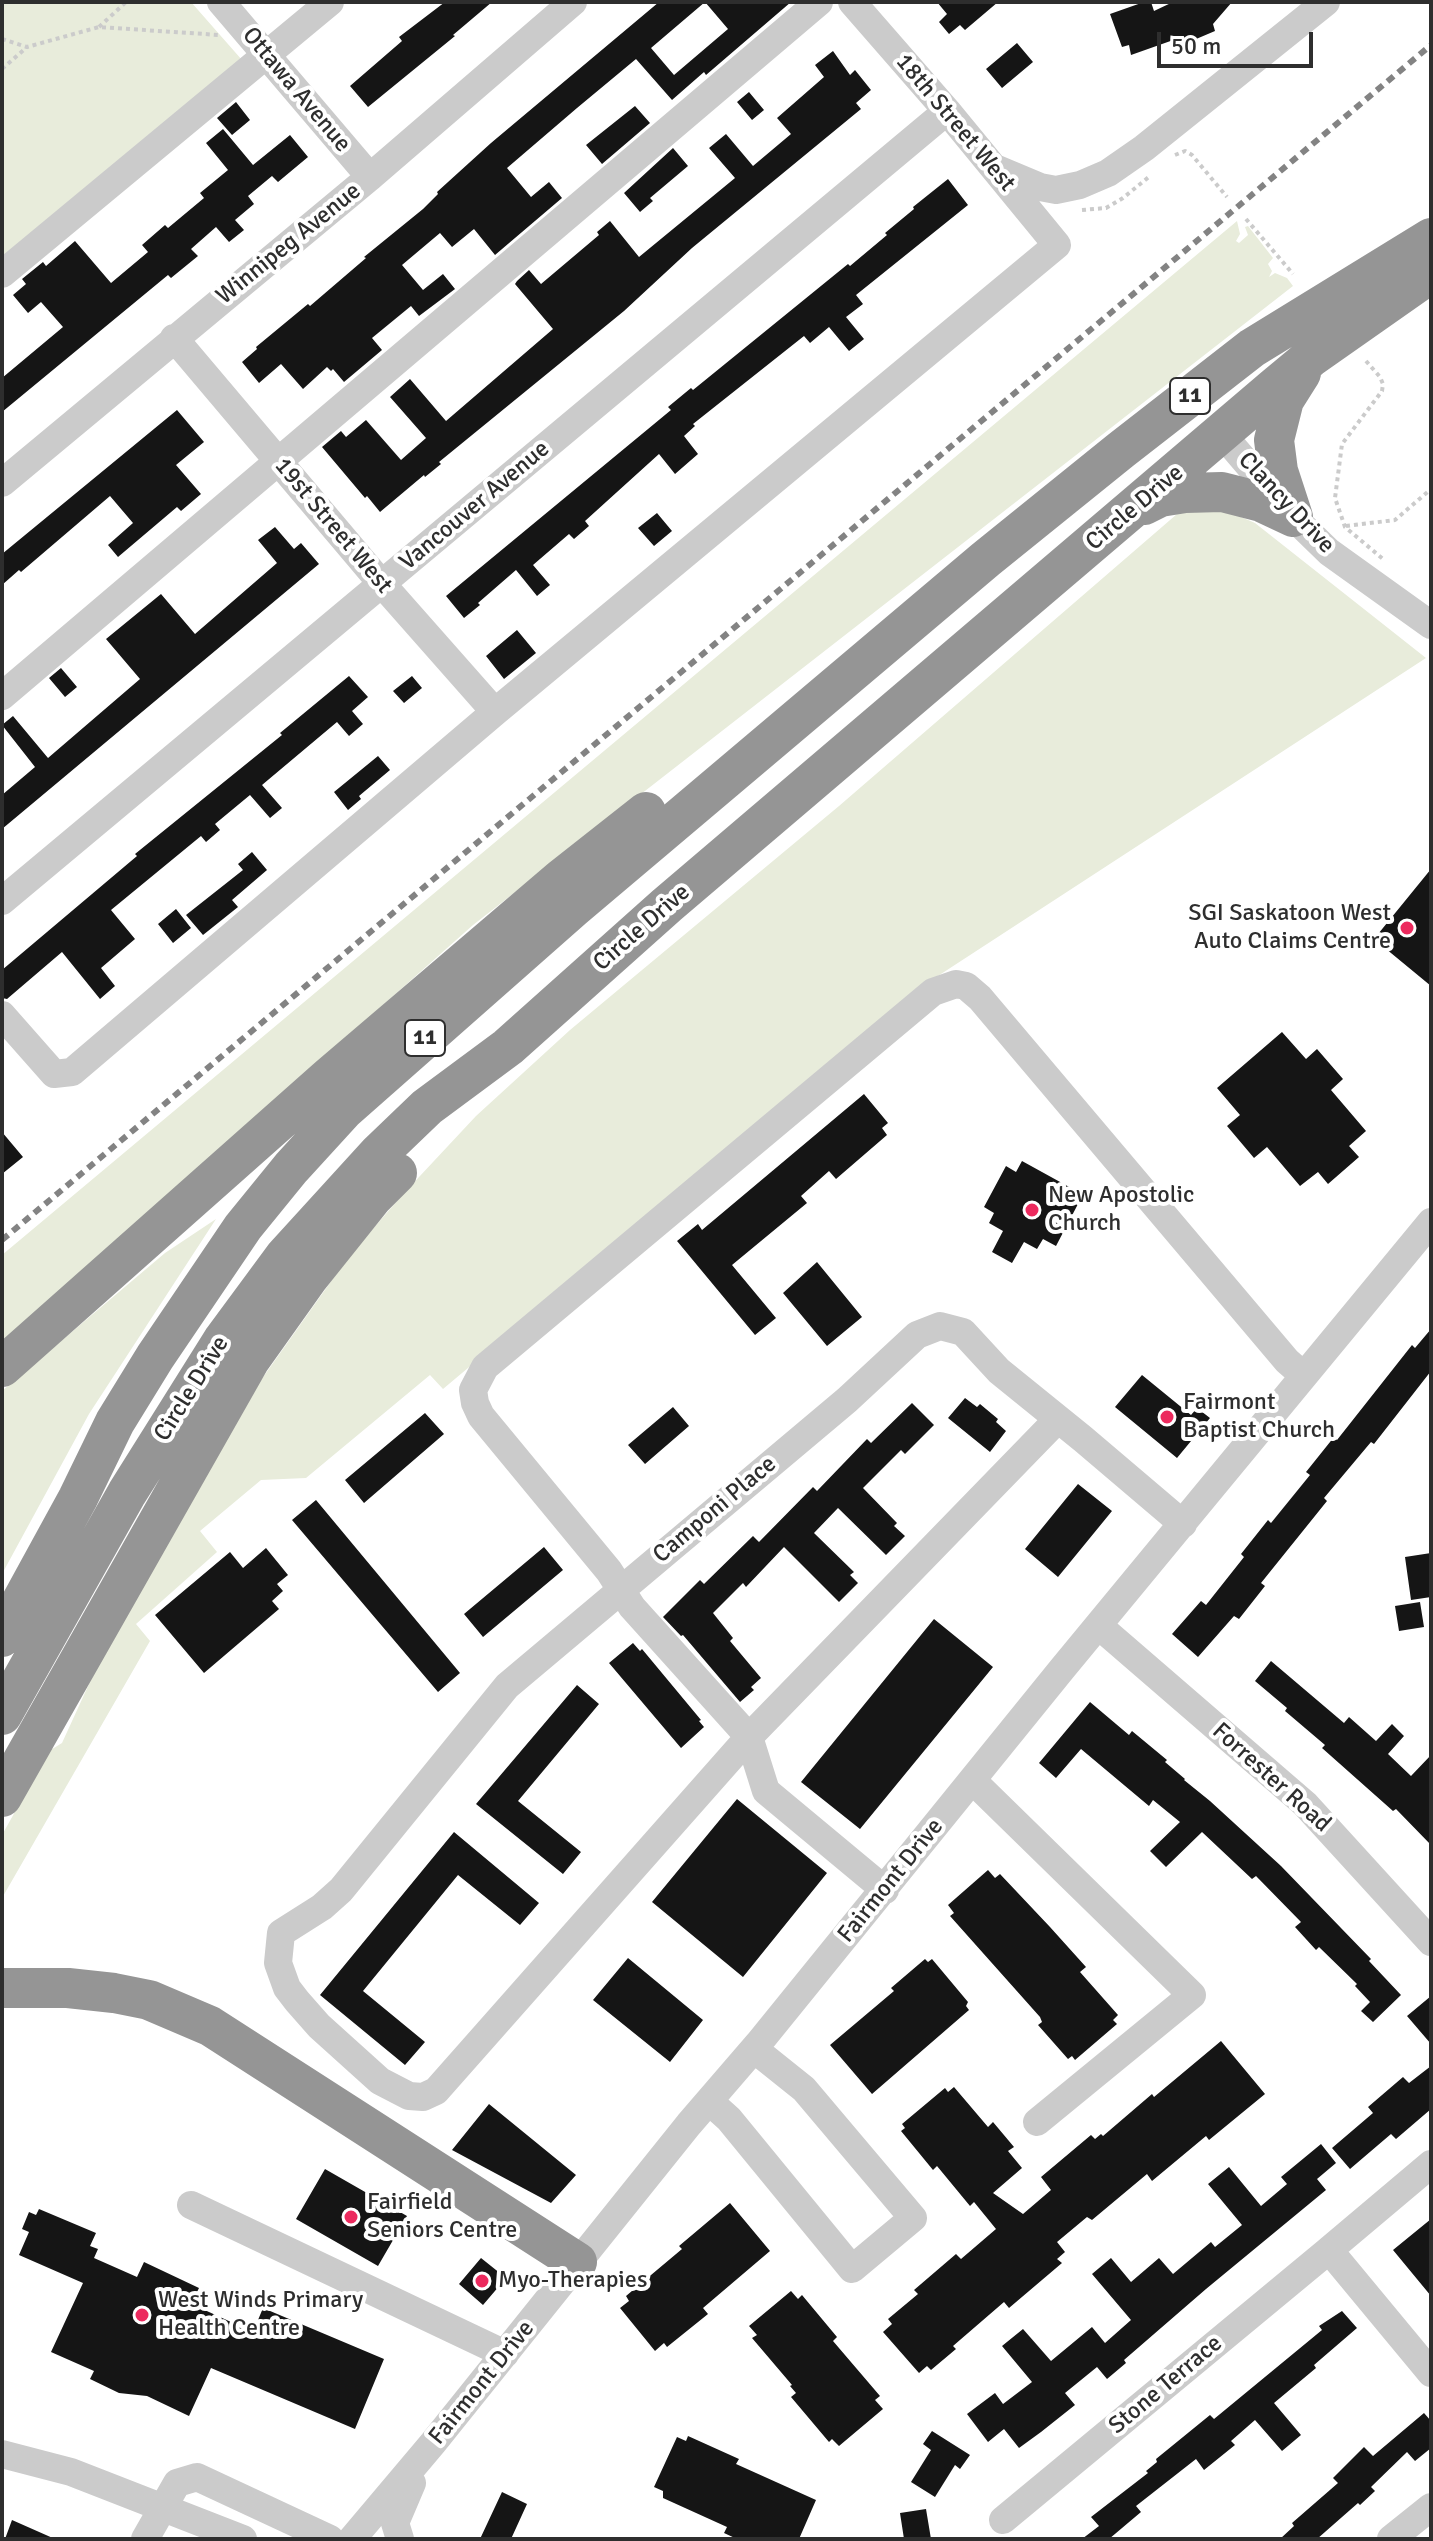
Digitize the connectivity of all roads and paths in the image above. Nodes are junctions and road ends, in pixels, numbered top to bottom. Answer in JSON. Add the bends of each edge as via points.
{"nodes":[{"id":1,"x":126,"y":2,"type":"edge"},
{"id":2,"x":221,"y":2,"type":"edge"},
{"id":3,"x":330,"y":2,"type":"edge"},
{"id":4,"x":573,"y":2,"type":"edge"},
{"id":5,"x":819,"y":2,"type":"edge"},
{"id":6,"x":852,"y":2,"type":"edge"},
{"id":7,"x":1326,"y":2,"type":"edge"},
{"id":8,"x":99,"y":27,"type":"junction"},
{"id":9,"x":2,"y":39,"type":"edge"},
{"id":10,"x":27,"y":47,"type":"junction"},
{"id":11,"x":259,"y":62,"type":"junction"},
{"id":12,"x":2,"y":69,"type":"edge"},
{"id":13,"x":947,"y":111,"type":"junction"},
{"id":14,"x":994,"y":168,"type":"junction"},
{"id":15,"x":370,"y":177,"type":"junction"},
{"id":16,"x":1246,"y":219,"type":"dead end"},
{"id":17,"x":1423,"y":260,"type":"edge"},
{"id":18,"x":2,"y":274,"type":"edge"},
{"id":19,"x":1293,"y":274,"type":"dead end"},
{"id":20,"x":174,"y":338,"type":"junction"},
{"id":21,"x":1310,"y":358,"type":"junction"},
{"id":22,"x":1366,"y":361,"type":"dead end"},
{"id":23,"x":1222,"y":434,"type":"junction"},
{"id":24,"x":277,"y":461,"type":"junction"},
{"id":25,"x":7,"y":469,"type":"edge"},
{"id":26,"x":1431,"y":489,"type":"edge"},
{"id":27,"x":1129,"y":512,"type":"junction"},
{"id":28,"x":1293,"y":517,"type":"junction"},
{"id":29,"x":986,"y":559,"type":"junction"},
{"id":30,"x":382,"y":584,"type":"junction"},
{"id":31,"x":1431,"y":625,"type":"edge"},
{"id":32,"x":2,"y":696,"type":"edge"},
{"id":33,"x":495,"y":712,"type":"junction"},
{"id":34,"x":2,"y":901,"type":"edge"},
{"id":35,"x":2,"y":1015,"type":"edge"},
{"id":36,"x":508,"y":1047,"type":"junction"},
{"id":37,"x":387,"y":1071,"type":"junction"},
{"id":38,"x":1431,"y":1222,"type":"edge"},
{"id":39,"x":2,"y":1367,"type":"edge"},
{"id":40,"x":1303,"y":1375,"type":"junction"},
{"id":41,"x":1058,"y":1419,"type":"junction"},
{"id":42,"x":1183,"y":1524,"type":"junction"},
{"id":43,"x":619,"y":1590,"type":"junction"},
{"id":44,"x":1099,"y":1626,"type":"junction"},
{"id":45,"x":2,"y":1637,"type":"edge"},
{"id":46,"x":2,"y":1715,"type":"edge"},
{"id":47,"x":749,"y":1737,"type":"junction"},
{"id":48,"x":972,"y":1780,"type":"junction"},
{"id":49,"x":2,"y":1797,"type":"edge"},
{"id":50,"x":885,"y":1890,"type":"junction"},
{"id":51,"x":1431,"y":1942,"type":"edge"},
{"id":52,"x":2,"y":1988,"type":"edge"},
{"id":53,"x":754,"y":2049,"type":"junction"},
{"id":54,"x":709,"y":2101,"type":"junction"},
{"id":55,"x":1037,"y":2122,"type":"dead end"},
{"id":56,"x":1431,"y":2164,"type":"edge"},
{"id":57,"x":191,"y":2205,"type":"dead end"},
{"id":58,"x":1329,"y":2250,"type":"junction"},
{"id":59,"x":577,"y":2262,"type":"junction"},
{"id":60,"x":505,"y":2354,"type":"junction"},
{"id":61,"x":1431,"y":2373,"type":"edge"},
{"id":62,"x":433,"y":2443,"type":"junction"},
{"id":63,"x":2,"y":2454,"type":"edge"},
{"id":64,"x":164,"y":2507,"type":"junction"},
{"id":65,"x":1431,"y":2507,"type":"edge"},
{"id":66,"x":1003,"y":2520,"type":"dead end"},
{"id":67,"x":238,"y":2538,"type":"edge"},
{"id":68,"x":145,"y":2539,"type":"edge"},
{"id":69,"x":330,"y":2539,"type":"edge"},
{"id":70,"x":352,"y":2539,"type":"edge"},
{"id":71,"x":400,"y":2539,"type":"edge"},
{"id":72,"x":1391,"y":2539,"type":"edge"}],
"edges":[{"from":1,"to":8,"type":"path"},
{"from":2,"to":11,"type":"street","name":"Ottawa Avenue"},
{"from":3,"to":11,"type":"street"},
{"from":4,"to":15,"type":"street","name":"Winnipeg Avenue"},
{"from":5,"to":24,"type":"street"},
{"from":6,"to":13,"type":"street","name":"18th Street West"},
{"from":7,"to":14,"type":"street","via":[[1108,173],[1056,190]]},
{"from":8,"to":10,"type":"path"},
{"from":8,"to":11,"type":"path","via":[[225,36]]},
{"from":9,"to":10,"type":"path"},
{"from":10,"to":12,"type":"path"},
{"from":11,"to":15,"type":"street","name":"Ottawa Avenue"},
{"from":11,"to":18,"type":"street"},
{"from":13,"to":14,"type":"street","name":"18th Street West"},
{"from":13,"to":30,"type":"street","name":"Vancouver Avenue"},
{"from":14,"to":33,"type":"street","name":"18th Street West","via":[[1057,245]]},
{"from":15,"to":20,"type":"street","name":"Winnipeg Avenue"},
{"from":16,"to":19,"type":"path"},
{"from":17,"to":21,"type":"highway","name":"Circle Drive","number":"11"},
{"from":17,"to":23,"type":"highway","via":[[1240,388],[1226,406]]},
{"from":17,"to":29,"type":"highway","name":"Circle Drive","number":"11","via":[[1252,348]]},
{"from":20,"to":24,"type":"street","name":"19st Street West"},
{"from":20,"to":25,"type":"street","name":"Winnipeg Avenue"},
{"from":21,"to":23,"type":"highway","name":"Circle Drive","number":"11"},
{"from":21,"to":28,"type":"highway","via":[[1284,400],[1274,440]]},
{"from":22,"to":26,"type":"path","via":[[1383,384],[1378,399],[1342,444],[1335,498],[1345,527],[1395,520]]},
{"from":23,"to":27,"type":"highway","name":"Circle Drive","number":"11"},
{"from":23,"to":28,"type":"street","name":"Clancy Drive"},
{"from":23,"to":37,"type":"highway","via":[[1194,433],[1159,453],[630,889]]},
{"from":24,"to":30,"type":"street","name":"19st Street West"},
{"from":24,"to":32,"type":"street"},
{"from":27,"to":28,"type":"highway","via":[[1160,497],[1222,492]]},
{"from":27,"to":36,"type":"highway","name":"Circle Drive","number":"11"},
{"from":28,"to":31,"type":"street","name":"Clancy Drive","via":[[1329,552]]},
{"from":29,"to":37,"type":"highway","name":"Circle Drive","number":"11"},
{"from":29,"to":39,"type":"highway","via":[[842,660],[561,879]]},
{"from":30,"to":33,"type":"street","name":"19st Street West"},
{"from":30,"to":34,"type":"street","name":"Vancouver Avenue"},
{"from":33,"to":35,"type":"street","via":[[72,1072],[54,1074]]},
{"from":36,"to":46,"type":"highway","name":"Circle Drive","number":"11","via":[[427,1107],[378,1154],[263,1284],[167,1426]]},
{"from":36,"to":49,"type":"highway","via":[[480,1088],[364,1209],[250,1360]]},
{"from":37,"to":45,"type":"highway","name":"Circle Drive","number":"11","via":[[291,1168],[200,1289],[115,1422]]},
{"from":38,"to":40,"type":"street","name":"Fairmont Drive"},
{"from":40,"to":42,"type":"street","name":"Fairmont Drive"},
{"from":40,"to":43,"type":"street","via":[[980,998],[966,986],[944,986],[477,1378],[473,1390],[481,1416]]},
{"from":41,"to":42,"type":"street","name":"Camponi Place"},
{"from":41,"to":43,"type":"street","name":"Camponi Place","via":[[999,1371],[963,1332],[940,1326],[928,1329]]},
{"from":41,"to":47,"type":"street"},
{"from":42,"to":44,"type":"street","name":"Fairmont Drive"},
{"from":43,"to":47,"type":"street"},
{"from":43,"to":47,"type":"street","name":"Camponi Place","via":[[507,1686],[341,1890],[281,1933],[282,1977],[307,2013],[380,2081],[409,2096],[436,2091]]},
{"from":44,"to":48,"type":"street","name":"Fairmont Drive"},
{"from":44,"to":51,"type":"street","name":"Forrester Road","via":[[1305,1804]]},
{"from":47,"to":50,"type":"street","via":[[766,1791]]},
{"from":48,"to":50,"type":"street","name":"Fairmont Drive"},
{"from":48,"to":55,"type":"street","via":[[1192,1995]]},
{"from":50,"to":53,"type":"street","name":"Fairmont Drive"},
{"from":52,"to":59,"type":"highway","via":[[114,1993],[149,2000],[210,2026]]},
{"from":53,"to":54,"type":"street","name":"Fairmont Drive"},
{"from":53,"to":54,"type":"street","via":[[804,2089],[913,2218],[852,2269]]},
{"from":54,"to":59,"type":"street","name":"Fairmont Drive"},
{"from":56,"to":58,"type":"street","name":"Stone Terrace"},
{"from":57,"to":60,"type":"street"},
{"from":58,"to":61,"type":"street"},
{"from":58,"to":66,"type":"street","name":"Stone Terrace"},
{"from":59,"to":60,"type":"street","name":"Fairmont Drive"},
{"from":60,"to":62,"type":"street","name":"Fairmont Drive"},
{"from":62,"to":70,"type":"street","name":"Fairmont Drive"},
{"from":62,"to":71,"type":"street","via":[[402,2501],[395,2523]]},
{"from":63,"to":64,"type":"street","via":[[71,2472]]},
{"from":64,"to":67,"type":"street"},
{"from":64,"to":68,"type":"street"},
{"from":64,"to":69,"type":"street","via":[[177,2483],[197,2477]]},
{"from":65,"to":72,"type":"street"}]}
